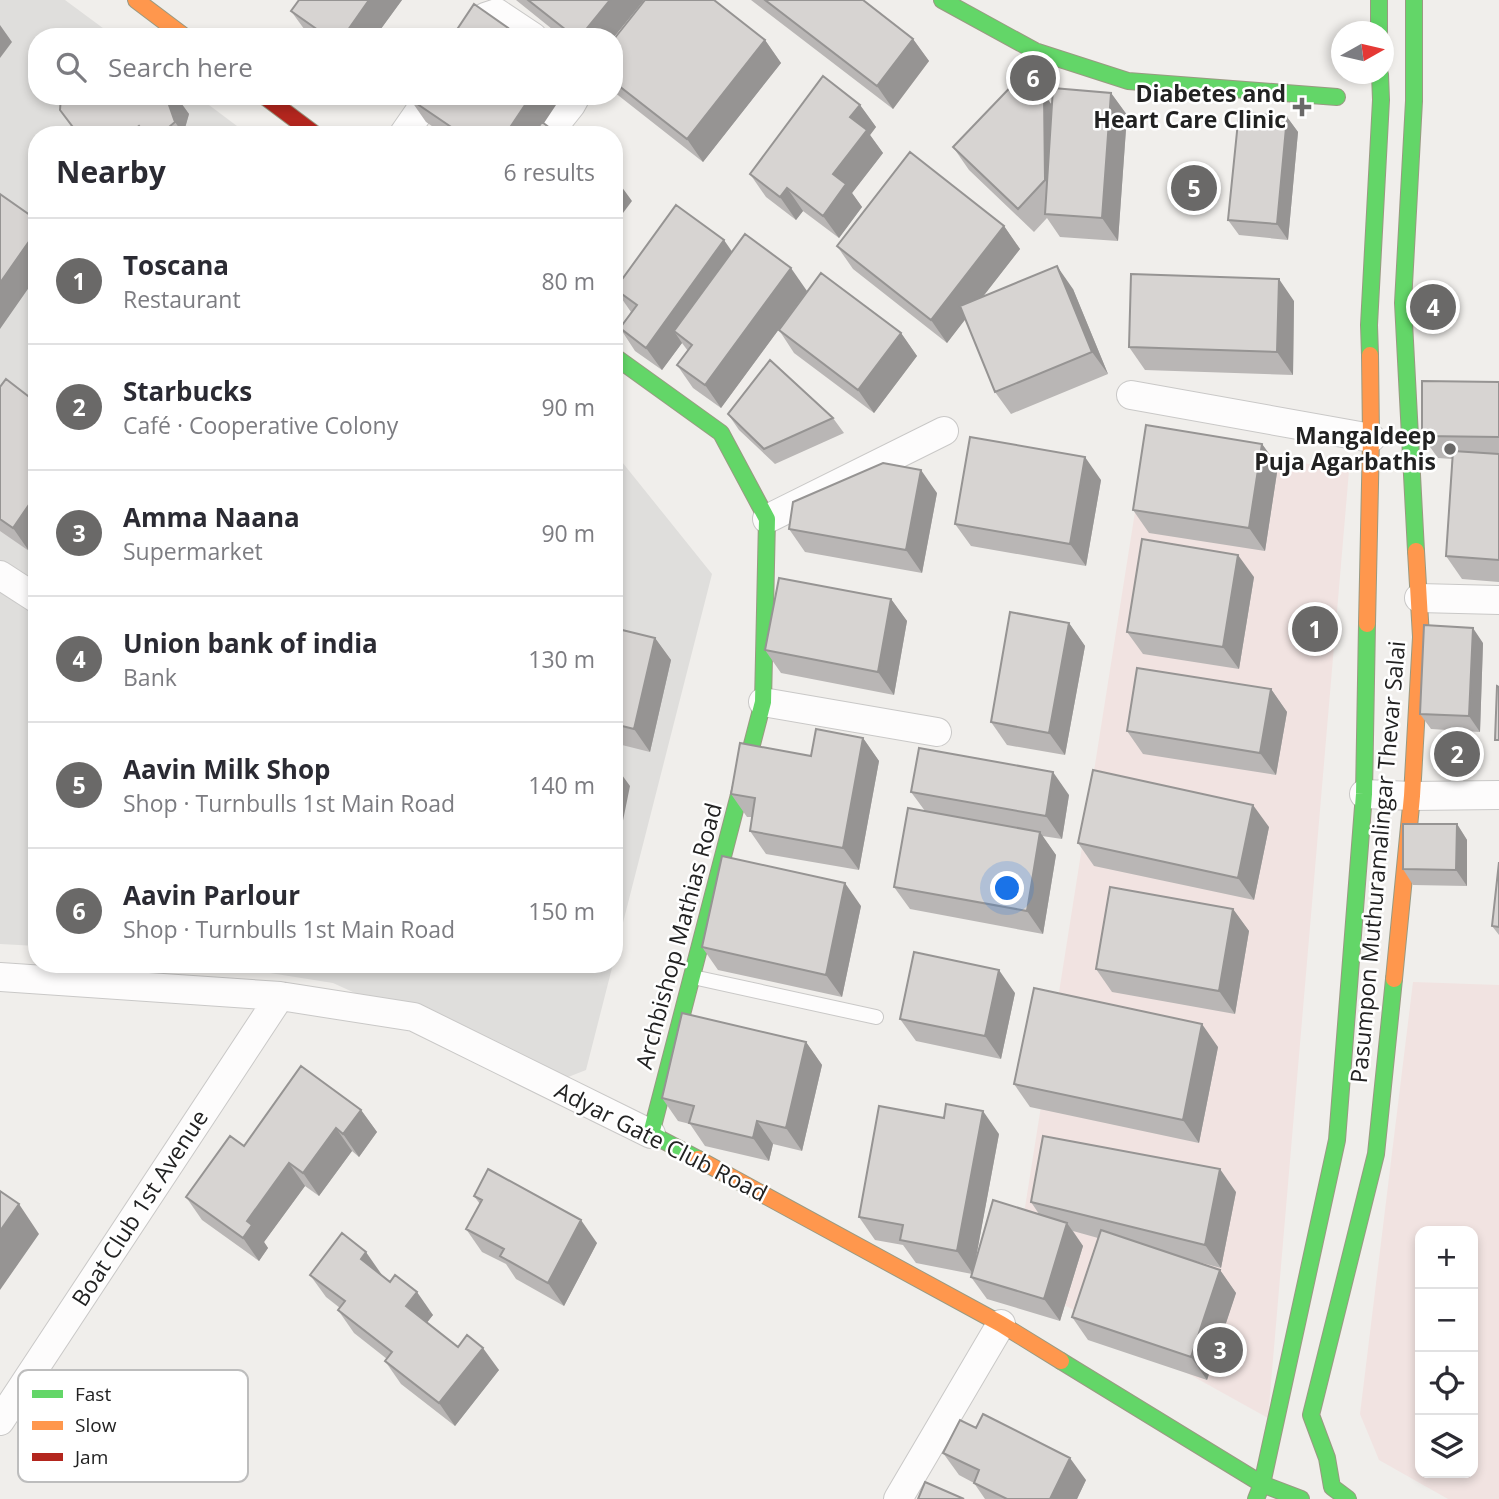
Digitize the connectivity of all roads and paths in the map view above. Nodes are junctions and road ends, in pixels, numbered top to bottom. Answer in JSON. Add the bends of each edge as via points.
{"nodes":[{"id":1,"x":135,"y":0,"type":"edge"},
{"id":2,"x":942,"y":0,"type":"edge"},
{"id":3,"x":1379,"y":0,"type":"edge"},
{"id":4,"x":1414,"y":0,"type":"edge"},
{"id":5,"x":1379,"y":21,"type":"edge"},
{"id":6,"x":173,"y":28,"type":"edge"},
{"id":7,"x":477,"y":28,"type":"edge"},
{"id":8,"x":520,"y":28,"type":"edge"},
{"id":9,"x":1380,"y":84,"type":"edge"},
{"id":10,"x":1337,"y":97,"type":"dead end"},
{"id":11,"x":276,"y":105,"type":"edge"},
{"id":12,"x":424,"y":105,"type":"edge"},
{"id":13,"x":571,"y":105,"type":"edge"},
{"id":14,"x":304,"y":126,"type":"edge"},
{"id":15,"x":409,"y":126,"type":"edge"},
{"id":16,"x":554,"y":126,"type":"edge"},
{"id":17,"x":1403,"y":303,"type":"junction"},
{"id":18,"x":1370,"y":346,"type":"junction"},
{"id":19,"x":623,"y":362,"type":"edge"},
{"id":20,"x":1131,"y":394,"type":"dead end"},
{"id":21,"x":944,"y":431,"type":"dead end"},
{"id":22,"x":1371,"y":438,"type":"junction"},
{"id":23,"x":767,"y":519,"type":"junction"},
{"id":24,"x":0,"y":575,"type":"edge"},
{"id":25,"x":28,"y":593,"type":"edge"},
{"id":26,"x":1419,"y":598,"type":"junction"},
{"id":27,"x":1499,"y":600,"type":"edge"},
{"id":28,"x":763,"y":702,"type":"junction"},
{"id":29,"x":937,"y":732,"type":"dead end"},
{"id":30,"x":1364,"y":793,"type":"junction"},
{"id":31,"x":1499,"y":795,"type":"edge"},
{"id":32,"x":1412,"y":796,"type":"junction"},
{"id":33,"x":0,"y":977,"type":"edge"},
{"id":34,"x":692,"y":977,"type":"junction"},
{"id":35,"x":280,"y":996,"type":"junction"},
{"id":36,"x":876,"y":1017,"type":"dead end"},
{"id":37,"x":651,"y":1134,"type":"junction"},
{"id":38,"x":1001,"y":1324,"type":"junction"},
{"id":39,"x":34,"y":1370,"type":"edge"},
{"id":40,"x":18,"y":1394,"type":"edge"},
{"id":41,"x":0,"y":1421,"type":"edge"},
{"id":42,"x":1259,"y":1492,"type":"edge"},
{"id":43,"x":898,"y":1499,"type":"edge"},
{"id":44,"x":1301,"y":1499,"type":"edge"},
{"id":45,"x":1348,"y":1499,"type":"edge"}],
"edges":[{"from":1,"to":6,"type":"main road"},
{"from":2,"to":10,"type":"main road","via":[[1035,51],[1128,81]]},
{"from":3,"to":5,"type":"main road"},
{"from":4,"to":17,"type":"main road","name":"Pasumpon Muthuramalingar Thevar Salai","via":[[1414,101]]},
{"from":7,"to":8,"type":"street","via":[[485,17],[497,13]]},
{"from":9,"to":18,"type":"main road","name":"Pasumpon Muthuramalingar Thevar Salai"},
{"from":11,"to":14,"type":"main road"},
{"from":12,"to":15,"type":"street"},
{"from":13,"to":16,"type":"street"},
{"from":17,"to":18,"type":"main road"},
{"from":17,"to":26,"type":"main road","name":"Pasumpon Muthuramalingar Thevar Salai"},
{"from":18,"to":22,"type":"main road","name":"Pasumpon Muthuramalingar Thevar Salai"},
{"from":19,"to":23,"type":"main road","name":"Archbishop Mathias Road","via":[[721,433]]},
{"from":20,"to":22,"type":"street"},
{"from":21,"to":23,"type":"street"},
{"from":22,"to":30,"type":"main road","name":"Pasumpon Muthuramalingar Thevar Salai"},
{"from":23,"to":28,"type":"main road","name":"Archbishop Mathias Road"},
{"from":24,"to":25,"type":"street"},
{"from":26,"to":27,"type":"street"},
{"from":26,"to":32,"type":"main road","name":"Pasumpon Muthuramalingar Thevar Salai"},
{"from":28,"to":29,"type":"street"},
{"from":28,"to":34,"type":"main road","name":"Archbishop Mathias Road"},
{"from":30,"to":32,"type":"street"},
{"from":30,"to":42,"type":"main road","name":"Pasumpon Muthuramalingar Thevar Salai","via":[[1337,1140]]},
{"from":31,"to":32,"type":"street"},
{"from":32,"to":45,"type":"main road","name":"Pasumpon Muthuramalingar Thevar Salai","via":[[1376,1154],[1311,1415],[1328,1458],[1332,1487]]},
{"from":33,"to":35,"type":"street","name":"Adyar Gate Club Road"},
{"from":34,"to":36,"type":"lane"},
{"from":34,"to":37,"type":"main road","name":"Archbishop Mathias Road"},
{"from":35,"to":37,"type":"street","name":"Adyar Gate Club Road","via":[[414,1017]]},
{"from":35,"to":39,"type":"street","name":"Boat Club 1st Avenue"},
{"from":37,"to":38,"type":"main road","name":"Adyar Gate Club Road"},
{"from":38,"to":42,"type":"main road","name":"Adyar Gate Club Road"},
{"from":38,"to":43,"type":"street"},
{"from":40,"to":41,"type":"street","name":"Boat Club 1st Avenue"},
{"from":42,"to":44,"type":"main road","name":"Adyar Gate Club Road"}]}
